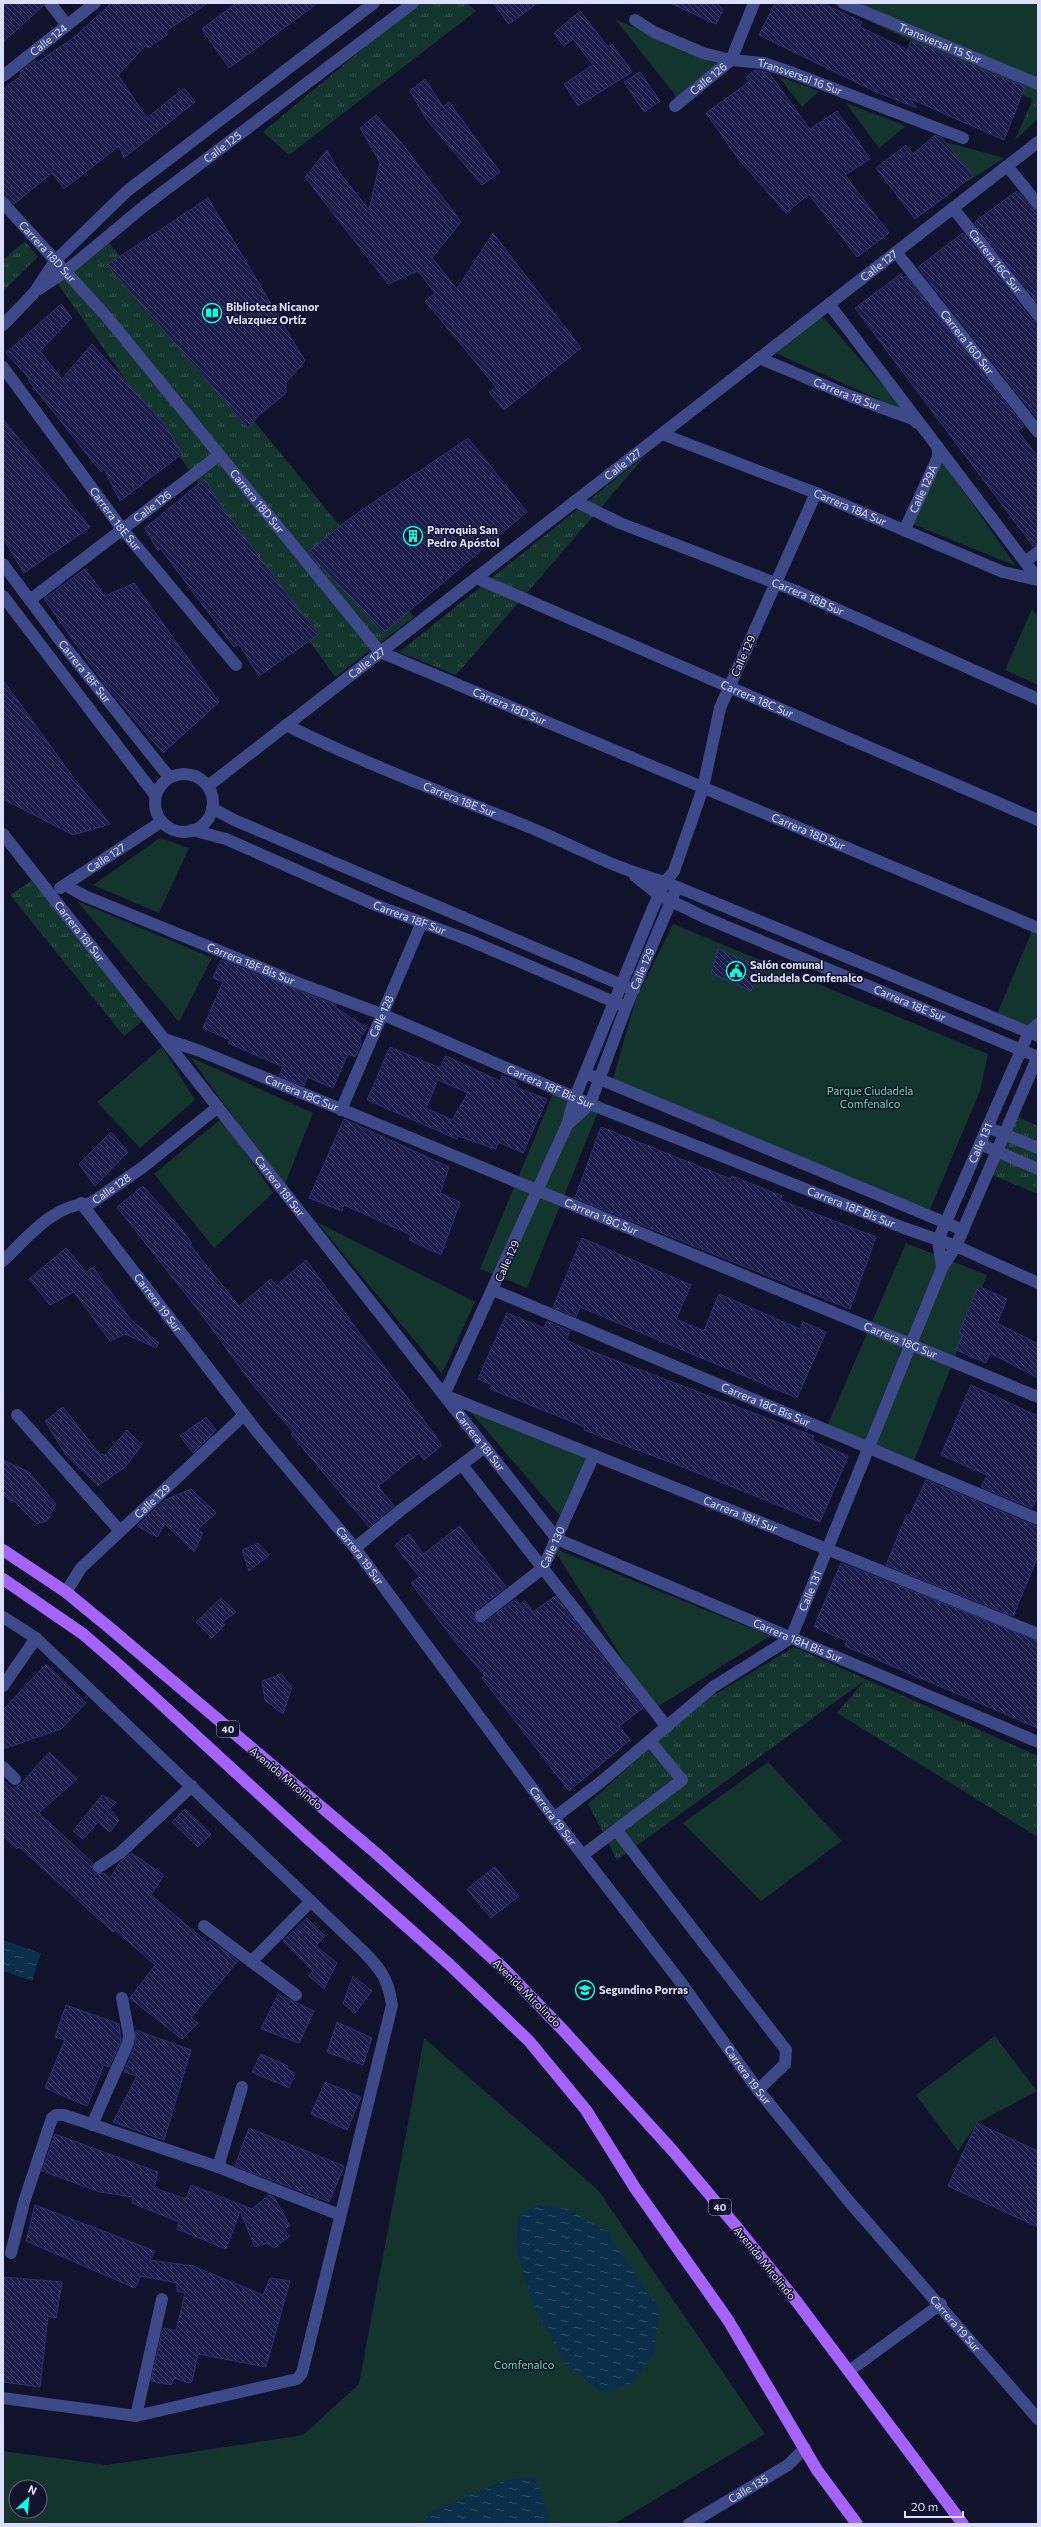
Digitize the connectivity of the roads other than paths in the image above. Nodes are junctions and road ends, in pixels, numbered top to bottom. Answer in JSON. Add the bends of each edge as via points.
{"nodes":[{"id":1,"x":50,"y":3,"type":"edge"},
{"id":2,"x":95,"y":3,"type":"edge"},
{"id":3,"x":374,"y":3,"type":"edge"},
{"id":4,"x":413,"y":3,"type":"edge"},
{"id":5,"x":754,"y":3,"type":"edge"},
{"id":6,"x":843,"y":3,"type":"edge"},
{"id":7,"x":635,"y":20,"type":"dead end"},
{"id":8,"x":67,"y":25,"type":"junction"},
{"id":9,"x":732,"y":60,"type":"junction"},
{"id":10,"x":3,"y":76,"type":"edge"},
{"id":11,"x":1038,"y":84,"type":"edge"},
{"id":12,"x":675,"y":106,"type":"dead end"},
{"id":13,"x":963,"y":138,"type":"dead end"},
{"id":14,"x":1038,"y":142,"type":"edge"},
{"id":15,"x":1008,"y":166,"type":"junction"},
{"id":16,"x":3,"y":203,"type":"edge"},
{"id":17,"x":1038,"y":204,"type":"edge"},
{"id":18,"x":953,"y":208,"type":"junction"},
{"id":19,"x":896,"y":252,"type":"junction"},
{"id":20,"x":55,"y":261,"type":"junction"},
{"id":21,"x":66,"y":271,"type":"junction"},
{"id":22,"x":34,"y":293,"type":"junction"},
{"id":23,"x":829,"y":304,"type":"junction"},
{"id":24,"x":1038,"y":315,"type":"edge"},
{"id":25,"x":108,"y":317,"type":"junction"},
{"id":26,"x":3,"y":325,"type":"edge"},
{"id":27,"x":759,"y":358,"type":"junction"},
{"id":28,"x":3,"y":367,"type":"edge"},
{"id":29,"x":1038,"y":432,"type":"edge"},
{"id":30,"x":662,"y":434,"type":"junction"},
{"id":31,"x":930,"y":437,"type":"junction"},
{"id":32,"x":938,"y":447,"type":"junction"},
{"id":33,"x":218,"y":456,"type":"junction"},
{"id":34,"x":816,"y":493,"type":"junction"},
{"id":35,"x":575,"y":501,"type":"junction"},
{"id":36,"x":122,"y":529,"type":"junction"},
{"id":37,"x":905,"y":529,"type":"junction"},
{"id":38,"x":1038,"y":552,"type":"edge"},
{"id":39,"x":1025,"y":562,"type":"junction"},
{"id":40,"x":3,"y":564,"type":"edge"},
{"id":41,"x":476,"y":578,"type":"junction"},
{"id":42,"x":1038,"y":580,"type":"edge"},
{"id":43,"x":776,"y":583,"type":"junction"},
{"id":44,"x":3,"y":596,"type":"edge"},
{"id":45,"x":30,"y":600,"type":"junction"},
{"id":46,"x":345,"y":613,"type":"dead end"},
{"id":47,"x":380,"y":652,"type":"junction"},
{"id":48,"x":236,"y":665,"type":"dead end"},
{"id":49,"x":729,"y":688,"type":"junction"},
{"id":50,"x":1038,"y":700,"type":"edge"},
{"id":51,"x":286,"y":725,"type":"junction"},
{"id":52,"x":169,"y":777,"type":"junction"},
{"id":53,"x":208,"y":786,"type":"junction"},
{"id":54,"x":704,"y":788,"type":"junction"},
{"id":55,"x":155,"y":795,"type":"junction"},
{"id":56,"x":212,"y":808,"type":"junction"},
{"id":57,"x":1038,"y":820,"type":"edge"},
{"id":58,"x":161,"y":822,"type":"junction"},
{"id":59,"x":192,"y":830,"type":"junction"},
{"id":60,"x":3,"y":834,"type":"edge"},
{"id":61,"x":674,"y":871,"type":"junction"},
{"id":62,"x":633,"y":874,"type":"junction"},
{"id":63,"x":665,"y":882,"type":"junction"},
{"id":64,"x":65,"y":885,"type":"junction"},
{"id":65,"x":677,"y":887,"type":"junction"},
{"id":66,"x":50,"y":894,"type":"junction"},
{"id":67,"x":659,"y":895,"type":"junction"},
{"id":68,"x":672,"y":901,"type":"junction"},
{"id":69,"x":422,"y":922,"type":"junction"},
{"id":70,"x":1038,"y":928,"type":"edge"},
{"id":71,"x":620,"y":983,"type":"junction"},
{"id":72,"x":634,"y":990,"type":"junction"},
{"id":73,"x":612,"y":1001,"type":"junction"},
{"id":74,"x":626,"y":1007,"type":"junction"},
{"id":75,"x":384,"y":1015,"type":"junction"},
{"id":76,"x":1038,"y":1024,"type":"edge"},
{"id":77,"x":1034,"y":1034,"type":"edge"},
{"id":78,"x":164,"y":1039,"type":"junction"},
{"id":79,"x":1021,"y":1050,"type":"junction"},
{"id":80,"x":1038,"y":1056,"type":"edge"},
{"id":81,"x":586,"y":1073,"type":"junction"},
{"id":82,"x":600,"y":1080,"type":"junction"},
{"id":83,"x":575,"y":1097,"type":"junction"},
{"id":84,"x":590,"y":1104,"type":"junction"},
{"id":85,"x":218,"y":1107,"type":"junction"},
{"id":86,"x":341,"y":1110,"type":"junction"},
{"id":87,"x":567,"y":1125,"type":"junction"},
{"id":88,"x":987,"y":1127,"type":"junction"},
{"id":89,"x":1004,"y":1134,"type":"junction"},
{"id":90,"x":980,"y":1144,"type":"junction"},
{"id":91,"x":1038,"y":1148,"type":"edge"},
{"id":92,"x":997,"y":1151,"type":"junction"},
{"id":93,"x":1038,"y":1169,"type":"edge"},
{"id":94,"x":538,"y":1192,"type":"junction"},
{"id":95,"x":81,"y":1203,"type":"junction"},
{"id":96,"x":945,"y":1223,"type":"junction"},
{"id":97,"x":963,"y":1230,"type":"junction"},
{"id":98,"x":938,"y":1240,"type":"junction"},
{"id":99,"x":956,"y":1246,"type":"junction"},
{"id":100,"x":3,"y":1261,"type":"edge"},
{"id":101,"x":942,"y":1268,"type":"junction"},
{"id":102,"x":1038,"y":1283,"type":"edge"},
{"id":103,"x":493,"y":1290,"type":"junction"},
{"id":104,"x":911,"y":1344,"type":"junction"},
{"id":105,"x":444,"y":1395,"type":"junction"},
{"id":106,"x":1038,"y":1397,"type":"edge"},
{"id":107,"x":17,"y":1415,"type":"dead end"},
{"id":108,"x":244,"y":1415,"type":"junction"},
{"id":109,"x":485,"y":1447,"type":"junction"},
{"id":110,"x":869,"y":1448,"type":"junction"},
{"id":111,"x":594,"y":1455,"type":"junction"},
{"id":112,"x":462,"y":1465,"type":"junction"},
{"id":113,"x":1038,"y":1519,"type":"edge"},
{"id":114,"x":120,"y":1531,"type":"junction"},
{"id":115,"x":557,"y":1539,"type":"junction"},
{"id":116,"x":355,"y":1548,"type":"junction"},
{"id":117,"x":827,"y":1549,"type":"junction"},
{"id":118,"x":3,"y":1550,"type":"edge"},
{"id":119,"x":543,"y":1568,"type":"junction"},
{"id":120,"x":3,"y":1579,"type":"edge"},
{"id":121,"x":66,"y":1592,"type":"junction"},
{"id":122,"x":481,"y":1616,"type":"dead end"},
{"id":123,"x":3,"y":1617,"type":"edge"},
{"id":124,"x":1038,"y":1634,"type":"edge"},
{"id":125,"x":36,"y":1638,"type":"junction"},
{"id":126,"x":791,"y":1638,"type":"junction"},
{"id":127,"x":3,"y":1686,"type":"edge"},
{"id":128,"x":667,"y":1727,"type":"junction"},
{"id":129,"x":650,"y":1741,"type":"junction"},
{"id":130,"x":1038,"y":1742,"type":"edge"},
{"id":131,"x":3,"y":1768,"type":"edge"},
{"id":132,"x":14,"y":1779,"type":"dead end"},
{"id":133,"x":192,"y":1786,"type":"junction"},
{"id":134,"x":554,"y":1818,"type":"junction"},
{"id":135,"x":617,"y":1831,"type":"junction"},
{"id":136,"x":583,"y":1855,"type":"junction"},
{"id":137,"x":99,"y":1867,"type":"dead end"},
{"id":138,"x":311,"y":1901,"type":"junction"},
{"id":139,"x":204,"y":1926,"type":"dead end"},
{"id":140,"x":251,"y":1962,"type":"junction"},
{"id":141,"x":296,"y":1995,"type":"dead end"},
{"id":142,"x":122,"y":1998,"type":"dead end"},
{"id":143,"x":242,"y":2087,"type":"dead end"},
{"id":144,"x":758,"y":2090,"type":"junction"},
{"id":145,"x":92,"y":2125,"type":"junction"},
{"id":146,"x":218,"y":2167,"type":"junction"},
{"id":147,"x":340,"y":2215,"type":"junction"},
{"id":148,"x":11,"y":2253,"type":"dead end"},
{"id":149,"x":162,"y":2299,"type":"dead end"},
{"id":150,"x":941,"y":2304,"type":"junction"},
{"id":151,"x":849,"y":2371,"type":"junction"},
{"id":152,"x":3,"y":2398,"type":"edge"},
{"id":153,"x":136,"y":2416,"type":"junction"},
{"id":154,"x":1038,"y":2419,"type":"edge"},
{"id":155,"x":805,"y":2448,"type":"junction"},
{"id":156,"x":689,"y":2524,"type":"edge"},
{"id":157,"x":857,"y":2524,"type":"edge"},
{"id":158,"x":963,"y":2524,"type":"edge"}],
"edges":[{"from":1,"to":8,"type":"street"},
{"from":2,"to":8,"type":"street","name":"Calle 124"},
{"from":3,"to":20,"type":"street","name":"Calle 125","via":[[127,191]]},
{"from":4,"to":21,"type":"street","name":"Calle 125","via":[[143,207]]},
{"from":5,"to":9,"type":"street","name":"Calle 126"},
{"from":6,"to":11,"type":"street","name":"Transversal 15 Sur"},
{"from":7,"to":9,"type":"street","name":"Transversal 16 Sur","via":[[654,32],[704,53]]},
{"from":8,"to":10,"type":"street","name":"Calle 124"},
{"from":9,"to":12,"type":"street","name":"Calle 126"},
{"from":9,"to":13,"type":"street","name":"Transversal 16 Sur","via":[[763,64],[793,73]]},
{"from":14,"to":15,"type":"street","name":"Calle 127"},
{"from":15,"to":17,"type":"street"},
{"from":15,"to":18,"type":"street","name":"Calle 127"},
{"from":16,"to":20,"type":"street","name":"Carrera 18D Sur"},
{"from":18,"to":19,"type":"street","name":"Calle 127"},
{"from":18,"to":24,"type":"street","name":"Carrera 16C Sur"},
{"from":19,"to":23,"type":"street","name":"Calle 127"},
{"from":19,"to":29,"type":"street","name":"Carrera 16D Sur"},
{"from":20,"to":21,"type":"street","name":"Carrera 18D Sur"},
{"from":20,"to":22,"type":"street","name":"Calle 125"},
{"from":21,"to":22,"type":"street","name":"Calle 125"},
{"from":21,"to":25,"type":"street","name":"Carrera 18D Sur"},
{"from":22,"to":26,"type":"street","name":"Calle 125"},
{"from":23,"to":27,"type":"street","name":"Calle 127"},
{"from":23,"to":31,"type":"street","name":"Carrera 18 Sur"},
{"from":25,"to":33,"type":"street","name":"Carrera 18D Sur"},
{"from":25,"to":47,"type":"street","name":"Carrera 18D Sur"},
{"from":27,"to":30,"type":"street","name":"Calle 127"},
{"from":27,"to":31,"type":"street","name":"Carrera 18 Sur","via":[[913,419]]},
{"from":28,"to":36,"type":"street","name":"Carrera 18E Sur"},
{"from":30,"to":34,"type":"street","name":"Carrera 18A Sur"},
{"from":30,"to":35,"type":"street","name":"Calle 127"},
{"from":31,"to":32,"type":"street","name":"Carrera 18 Sur"},
{"from":32,"to":37,"type":"street","name":"Calle 129A","via":[[938,457]]},
{"from":32,"to":39,"type":"street","name":"Carrera 18 Sur"},
{"from":33,"to":36,"type":"street","name":"Calle 126"},
{"from":33,"to":46,"type":"street","name":"Carrera 18D Sur"},
{"from":34,"to":37,"type":"street","name":"Carrera 18A Sur"},
{"from":34,"to":43,"type":"street","name":"Calle 129"},
{"from":35,"to":41,"type":"street","name":"Calle 127"},
{"from":35,"to":43,"type":"street","name":"Carrera 18B Sur","via":[[620,523]]},
{"from":36,"to":45,"type":"street","name":"Calle 126"},
{"from":36,"to":48,"type":"street","name":"Carrera 18E Sur"},
{"from":37,"to":42,"type":"street","name":"Carrera 18A Sur","via":[[1003,572]]},
{"from":38,"to":39,"type":"street"},
{"from":39,"to":42,"type":"street","name":"Carrera 18 Sur"},
{"from":40,"to":45,"type":"street","name":"Carrera 18F Sur"},
{"from":41,"to":47,"type":"street","name":"Calle 127"},
{"from":41,"to":49,"type":"street","name":"Carrera 18C Sur"},
{"from":43,"to":49,"type":"street","name":"Calle 129"},
{"from":43,"to":50,"type":"street","name":"Carrera 18B Sur"},
{"from":44,"to":55,"type":"street","name":"Carrera 18F Sur"},
{"from":45,"to":52,"type":"street","name":"Carrera 18F Sur"},
{"from":47,"to":51,"type":"street","name":"Calle 127"},
{"from":47,"to":54,"type":"street","name":"Carrera 18D Sur"},
{"from":49,"to":54,"type":"street","name":"Calle 129","via":[[720,708]]},
{"from":49,"to":57,"type":"street","name":"Carrera 18C Sur"},
{"from":51,"to":53,"type":"street","name":"Calle 127"},
{"from":51,"to":62,"type":"street","name":"Carrera 18E Sur","via":[[342,753],[526,826]]},
{"from":52,"to":53,"type":"street","via":[[177,774],[194,776]]},
{"from":52,"to":55,"type":"street"},
{"from":53,"to":56,"type":"street"},
{"from":54,"to":61,"type":"street","name":"Calle 129"},
{"from":54,"to":70,"type":"street","name":"Carrera 18D Sur"},
{"from":55,"to":58,"type":"street","via":[[155,805]]},
{"from":56,"to":59,"type":"street","via":[[206,822]]},
{"from":56,"to":71,"type":"street","name":"Carrera 18F Sur","via":[[234,820],[422,901]]},
{"from":58,"to":59,"type":"street","via":[[177,831]]},
{"from":58,"to":64,"type":"street","name":"Calle 127"},
{"from":59,"to":69,"type":"street","name":"Carrera 18F Sur","via":[[226,839],[373,904]]},
{"from":60,"to":66,"type":"street","name":"Carrera 18I Sur"},
{"from":61,"to":63,"type":"street","name":"Calle 129"},
{"from":61,"to":65,"type":"street"},
{"from":62,"to":63,"type":"street","name":"Carrera 18E Sur"},
{"from":62,"to":67,"type":"street","name":"Carrera 18E Sur"},
{"from":63,"to":65,"type":"street","name":"Carrera 18E Sur"},
{"from":63,"to":67,"type":"street","name":"Calle 129"},
{"from":64,"to":66,"type":"street","name":"Calle 127"},
{"from":64,"to":75,"type":"street","name":"Carrera 18F Bis Sur","via":[[134,916]]},
{"from":65,"to":68,"type":"street","name":"Calle 129"},
{"from":65,"to":77,"type":"street","name":"Carrera 18E Sur"},
{"from":66,"to":78,"type":"street","name":"Carrera 18I Sur"},
{"from":67,"to":68,"type":"street","name":"Carrera 18E Sur"},
{"from":67,"to":71,"type":"street","name":"Calle 129"},
{"from":68,"to":72,"type":"street","name":"Calle 129"},
{"from":68,"to":79,"type":"street","name":"Carrera 18E Sur","via":[[706,918]]},
{"from":69,"to":73,"type":"street","name":"Carrera 18F Sur"},
{"from":69,"to":75,"type":"street","name":"Calle 128"},
{"from":71,"to":72,"type":"street","name":"Carrera 18F Sur"},
{"from":71,"to":73,"type":"street","name":"Calle 129"},
{"from":72,"to":74,"type":"street","name":"Calle 129"},
{"from":73,"to":74,"type":"street","name":"Carrera 18F Sur"},
{"from":73,"to":81,"type":"street","name":"Calle 129"},
{"from":74,"to":82,"type":"street","name":"Calle 129"},
{"from":75,"to":83,"type":"street","name":"Carrera 18F Bis Sur"},
{"from":75,"to":86,"type":"street","name":"Calle 128"},
{"from":76,"to":77,"type":"street","name":"Calle 131"},
{"from":77,"to":79,"type":"street","name":"Calle 131"},
{"from":78,"to":85,"type":"street","name":"Carrera 18I Sur"},
{"from":78,"to":86,"type":"street","name":"Carrera 18G Sur","via":[[178,1042]]},
{"from":79,"to":80,"type":"street","name":"Carrera 18E Sur"},
{"from":79,"to":88,"type":"street","name":"Calle 131"},
{"from":80,"to":89,"type":"street","name":"Calle 131"},
{"from":81,"to":82,"type":"street","name":"Carrera 18F Bis Sur"},
{"from":81,"to":83,"type":"street","name":"Calle 129"},
{"from":82,"to":84,"type":"street","name":"Calle 129"},
{"from":82,"to":96,"type":"street","name":"Carrera 18F Bis Sur"},
{"from":83,"to":84,"type":"street","name":"Carrera 18F Bis Sur"},
{"from":83,"to":87,"type":"street","name":"Calle 129"},
{"from":84,"to":87,"type":"street","name":"Calle 129"},
{"from":84,"to":98,"type":"street","name":"Carrera 18F Bis Sur"},
{"from":85,"to":95,"type":"street","name":"Calle 128","via":[[143,1167],[91,1203]]},
{"from":85,"to":105,"type":"street","name":"Carrera 18I Sur"},
{"from":86,"to":94,"type":"street","name":"Carrera 18G Sur"},
{"from":87,"to":94,"type":"street","name":"Calle 129"},
{"from":88,"to":89,"type":"street"},
{"from":88,"to":90,"type":"street","name":"Calle 131"},
{"from":89,"to":91,"type":"street"},
{"from":89,"to":92,"type":"street","name":"Calle 131"},
{"from":90,"to":92,"type":"street"},
{"from":90,"to":96,"type":"street","name":"Calle 131"},
{"from":92,"to":93,"type":"street"},
{"from":92,"to":97,"type":"street","name":"Calle 131"},
{"from":94,"to":103,"type":"street","name":"Calle 129"},
{"from":94,"to":104,"type":"street","name":"Carrera 18G Sur"},
{"from":95,"to":100,"type":"street","name":"Calle 128","via":[[56,1211]]},
{"from":95,"to":108,"type":"street","name":"Carrera 19 Sur"},
{"from":96,"to":97,"type":"street","name":"Carrera 18F Bis Sur"},
{"from":96,"to":98,"type":"street","name":"Calle 131"},
{"from":97,"to":99,"type":"street","name":"Calle 131"},
{"from":98,"to":99,"type":"street","name":"Carrera 18F Bis Sur"},
{"from":98,"to":101,"type":"street"},
{"from":99,"to":101,"type":"street","name":"Calle 131"},
{"from":99,"to":102,"type":"street","name":"Carrera 18F Bis Sur"},
{"from":101,"to":104,"type":"street","name":"Calle 131"},
{"from":103,"to":105,"type":"street","name":"Calle 129"},
{"from":103,"to":110,"type":"street","name":"Carrera 18G Bis Sur"},
{"from":104,"to":106,"type":"street","name":"Carrera 18G Sur"},
{"from":104,"to":110,"type":"street","name":"Calle 131"},
{"from":105,"to":109,"type":"street","name":"Carrera 18I Sur"},
{"from":105,"to":111,"type":"street","name":"Carrera 18H Sur"},
{"from":107,"to":114,"type":"street"},
{"from":108,"to":114,"type":"street","name":"Calle 129"},
{"from":108,"to":116,"type":"street","name":"Carrera 19 Sur"},
{"from":109,"to":112,"type":"street"},
{"from":109,"to":115,"type":"street","name":"Carrera 18I Sur"},
{"from":110,"to":113,"type":"street","name":"Carrera 18G Bis Sur"},
{"from":110,"to":117,"type":"street","name":"Calle 131"},
{"from":111,"to":115,"type":"street","name":"Calle 130"},
{"from":111,"to":117,"type":"street","name":"Carrera 18H Sur"},
{"from":112,"to":116,"type":"street"},
{"from":112,"to":119,"type":"street"},
{"from":114,"to":121,"type":"street","name":"Calle 129","via":[[81,1568]]},
{"from":115,"to":119,"type":"street","name":"Calle 130"},
{"from":115,"to":126,"type":"street","name":"Carrera 18H Bis Sur"},
{"from":116,"to":134,"type":"street","name":"Carrera 19 Sur"},
{"from":117,"to":124,"type":"street","name":"Carrera 18H Sur"},
{"from":117,"to":126,"type":"street","name":"Calle 131"},
{"from":118,"to":121,"type":"main road","name":"Avenida Mirolindo","number":"40"},
{"from":119,"to":122,"type":"street","name":"Calle 130"},
{"from":119,"to":128,"type":"street"},
{"from":120,"to":155,"type":"main road","number":"40","via":[[83,1634],[120,1666],[450,1965],[529,2041],[586,2110],[635,2188],[728,2320]]},
{"from":121,"to":151,"type":"main road","name":"Avenida Mirolindo","number":"40","via":[[377,1854],[502,1967],[673,2151],[797,2302]]},
{"from":123,"to":125,"type":"street"},
{"from":125,"to":127,"type":"street"},
{"from":125,"to":133,"type":"street"},
{"from":126,"to":128,"type":"street","via":[[713,1687]]},
{"from":126,"to":130,"type":"street","name":"Carrera 18H Bis Sur"},
{"from":128,"to":129,"type":"street"},
{"from":129,"to":134,"type":"street"},
{"from":129,"to":135,"type":"street","via":[[682,1780]]},
{"from":131,"to":132,"type":"street"},
{"from":133,"to":137,"type":"street","via":[[120,1853]]},
{"from":133,"to":138,"type":"street"},
{"from":134,"to":136,"type":"street","name":"Carrera 19 Sur"},
{"from":135,"to":136,"type":"street"},
{"from":135,"to":144,"type":"street","via":[[786,2050],[786,2064]]},
{"from":136,"to":144,"type":"street","name":"Carrera 19 Sur","via":[[679,1980]]},
{"from":138,"to":140,"type":"street"},
{"from":138,"to":147,"type":"street","via":[[383,1971],[392,2005]]},
{"from":139,"to":140,"type":"street"},
{"from":140,"to":141,"type":"street"},
{"from":142,"to":145,"type":"street","via":[[129,2035],[128,2043]]},
{"from":143,"to":146,"type":"street"},
{"from":144,"to":150,"type":"street","name":"Carrera 19 Sur"},
{"from":145,"to":146,"type":"street"},
{"from":145,"to":148,"type":"street","via":[[64,2115],[52,2118],[24,2202]]},
{"from":146,"to":147,"type":"street"},
{"from":147,"to":153,"type":"street","via":[[302,2373],[297,2379]]},
{"from":149,"to":153,"type":"street"},
{"from":150,"to":151,"type":"street"},
{"from":150,"to":154,"type":"street","name":"Carrera 19 Sur"},
{"from":151,"to":158,"type":"main road","name":"Avenida Mirolindo","number":"40"},
{"from":152,"to":153,"type":"street"},
{"from":155,"to":156,"type":"street","name":"Calle 135","via":[[788,2465]]},
{"from":155,"to":157,"type":"main road","number":"40","via":[[817,2470]]}]}
